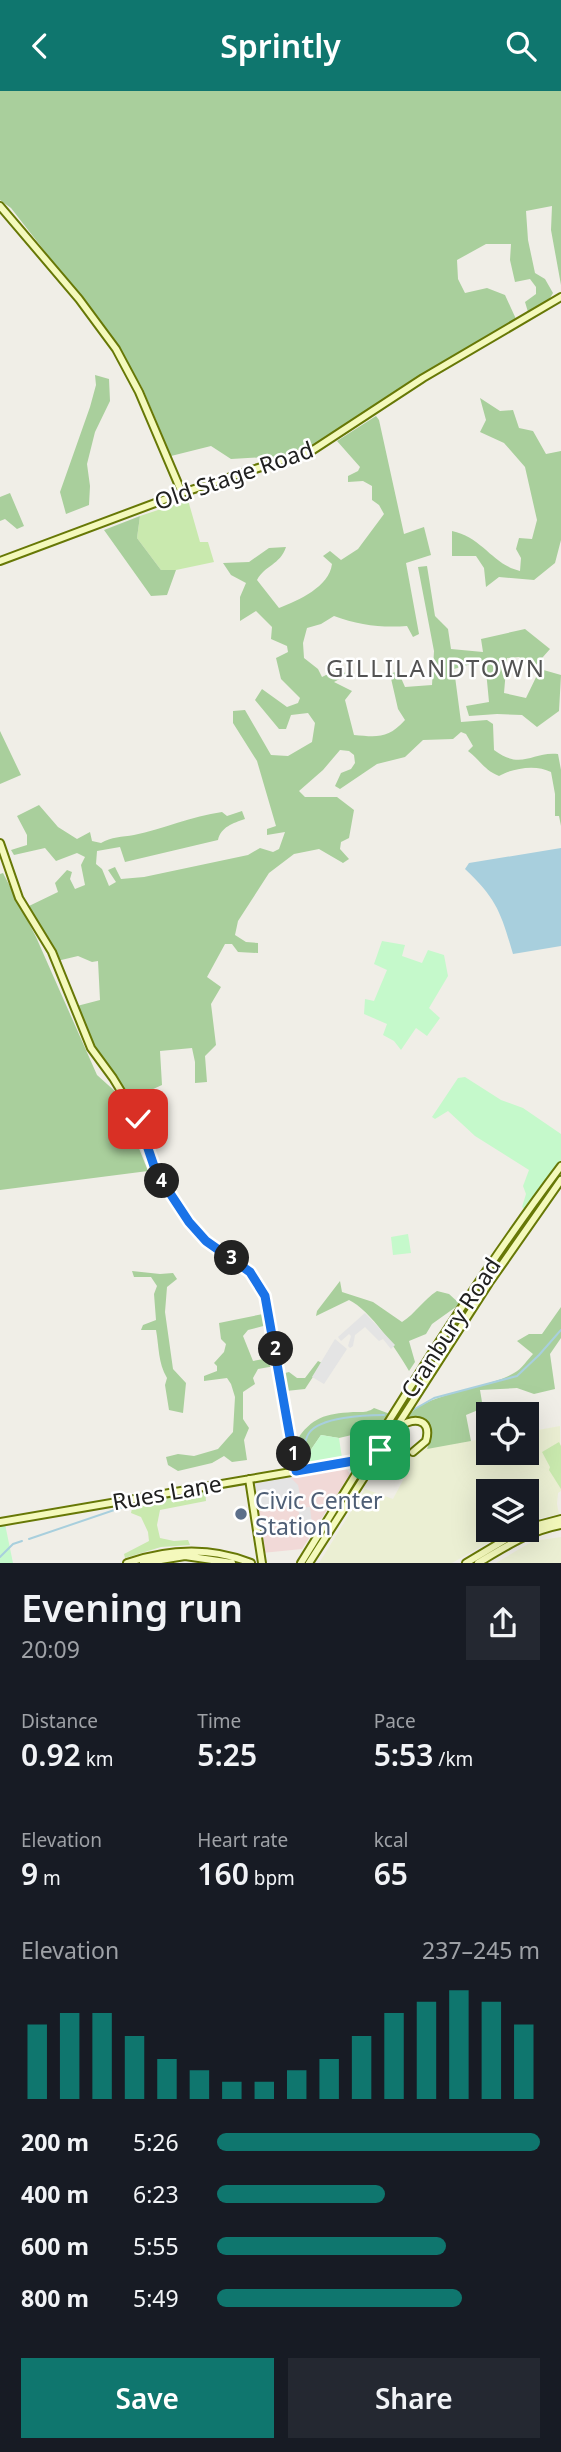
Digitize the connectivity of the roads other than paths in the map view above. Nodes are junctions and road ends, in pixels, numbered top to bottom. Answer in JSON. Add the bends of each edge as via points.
{"nodes":[{"id":1,"x":0,"y":206,"type":"edge"},
{"id":2,"x":561,"y":297,"type":"edge"},
{"id":3,"x":182,"y":493,"type":"junction"},
{"id":4,"x":0,"y":561,"type":"edge"},
{"id":5,"x":0,"y":843,"type":"edge"},
{"id":6,"x":561,"y":1166,"type":"edge"},
{"id":7,"x":561,"y":1180,"type":"edge"},
{"id":8,"x":390,"y":1435,"type":"junction"},
{"id":9,"x":414,"y":1452,"type":"dead end"},
{"id":10,"x":376,"y":1457,"type":"junction"},
{"id":11,"x":366,"y":1459,"type":"junction"},
{"id":12,"x":343,"y":1463,"type":"junction"},
{"id":13,"x":296,"y":1471,"type":"junction"},
{"id":14,"x":249,"y":1479,"type":"junction"},
{"id":15,"x":353,"y":1480,"type":"junction"},
{"id":16,"x":561,"y":1519,"type":"edge"},
{"id":17,"x":0,"y":1522,"type":"edge"},
{"id":18,"x":539,"y":1525,"type":"edge"},
{"id":19,"x":561,"y":1525,"type":"edge"},
{"id":20,"x":502,"y":1542,"type":"edge"},
{"id":21,"x":127,"y":1563,"type":"edge"},
{"id":22,"x":143,"y":1563,"type":"edge"},
{"id":23,"x":232,"y":1563,"type":"edge"},
{"id":24,"x":251,"y":1563,"type":"edge"},
{"id":25,"x":262,"y":1563,"type":"edge"},
{"id":26,"x":301,"y":1563,"type":"edge"},
{"id":27,"x":309,"y":1563,"type":"edge"},
{"id":28,"x":466,"y":1563,"type":"edge"},
{"id":29,"x":478,"y":1563,"type":"edge"}],
"edges":[{"from":1,"to":3,"type":"main road","via":[[116,349]]},
{"from":2,"to":3,"type":"main road","name":"Old Stage Road","via":[[321,445]]},
{"from":3,"to":4,"type":"main road","name":"Old Stage Road"},
{"from":5,"to":13,"type":"main road","via":[[19,898],[52,952],[91,1048],[138,1119],[156,1172],[194,1229],[250,1272],[265,1296]]},
{"from":6,"to":11,"type":"main road","name":"Cranbury Road"},
{"from":7,"to":8,"type":"main road","name":"Cranbury Road"},
{"from":8,"to":9,"type":"main road","via":[[406,1422],[421,1422],[427,1438]]},
{"from":8,"to":10,"type":"main road","name":"Cranbury Road"},
{"from":10,"to":11,"type":"main road","name":"Rues Lane"},
{"from":10,"to":27,"type":"main road","name":"Cranbury Road"},
{"from":11,"to":12,"type":"main road","name":"Rues Lane"},
{"from":11,"to":15,"type":"main road","name":"Cranbury Road"},
{"from":12,"to":13,"type":"main road","name":"Rues Lane"},
{"from":12,"to":15,"type":"main road","via":[[351,1465]]},
{"from":13,"to":14,"type":"main road","name":"Rues Lane"},
{"from":14,"to":17,"type":"main road","name":"Rues Lane"},
{"from":14,"to":25,"type":"main road"},
{"from":15,"to":26,"type":"main road","name":"Cranbury Road"},
{"from":16,"to":18,"type":"main road"},
{"from":19,"to":29,"type":"main road","via":[[517,1539]]},
{"from":20,"to":28,"type":"main road"},
{"from":21,"to":24,"type":"main road","via":[[162,1553],[195,1551]]},
{"from":22,"to":23,"type":"main road","via":[[185,1556]]}]}
